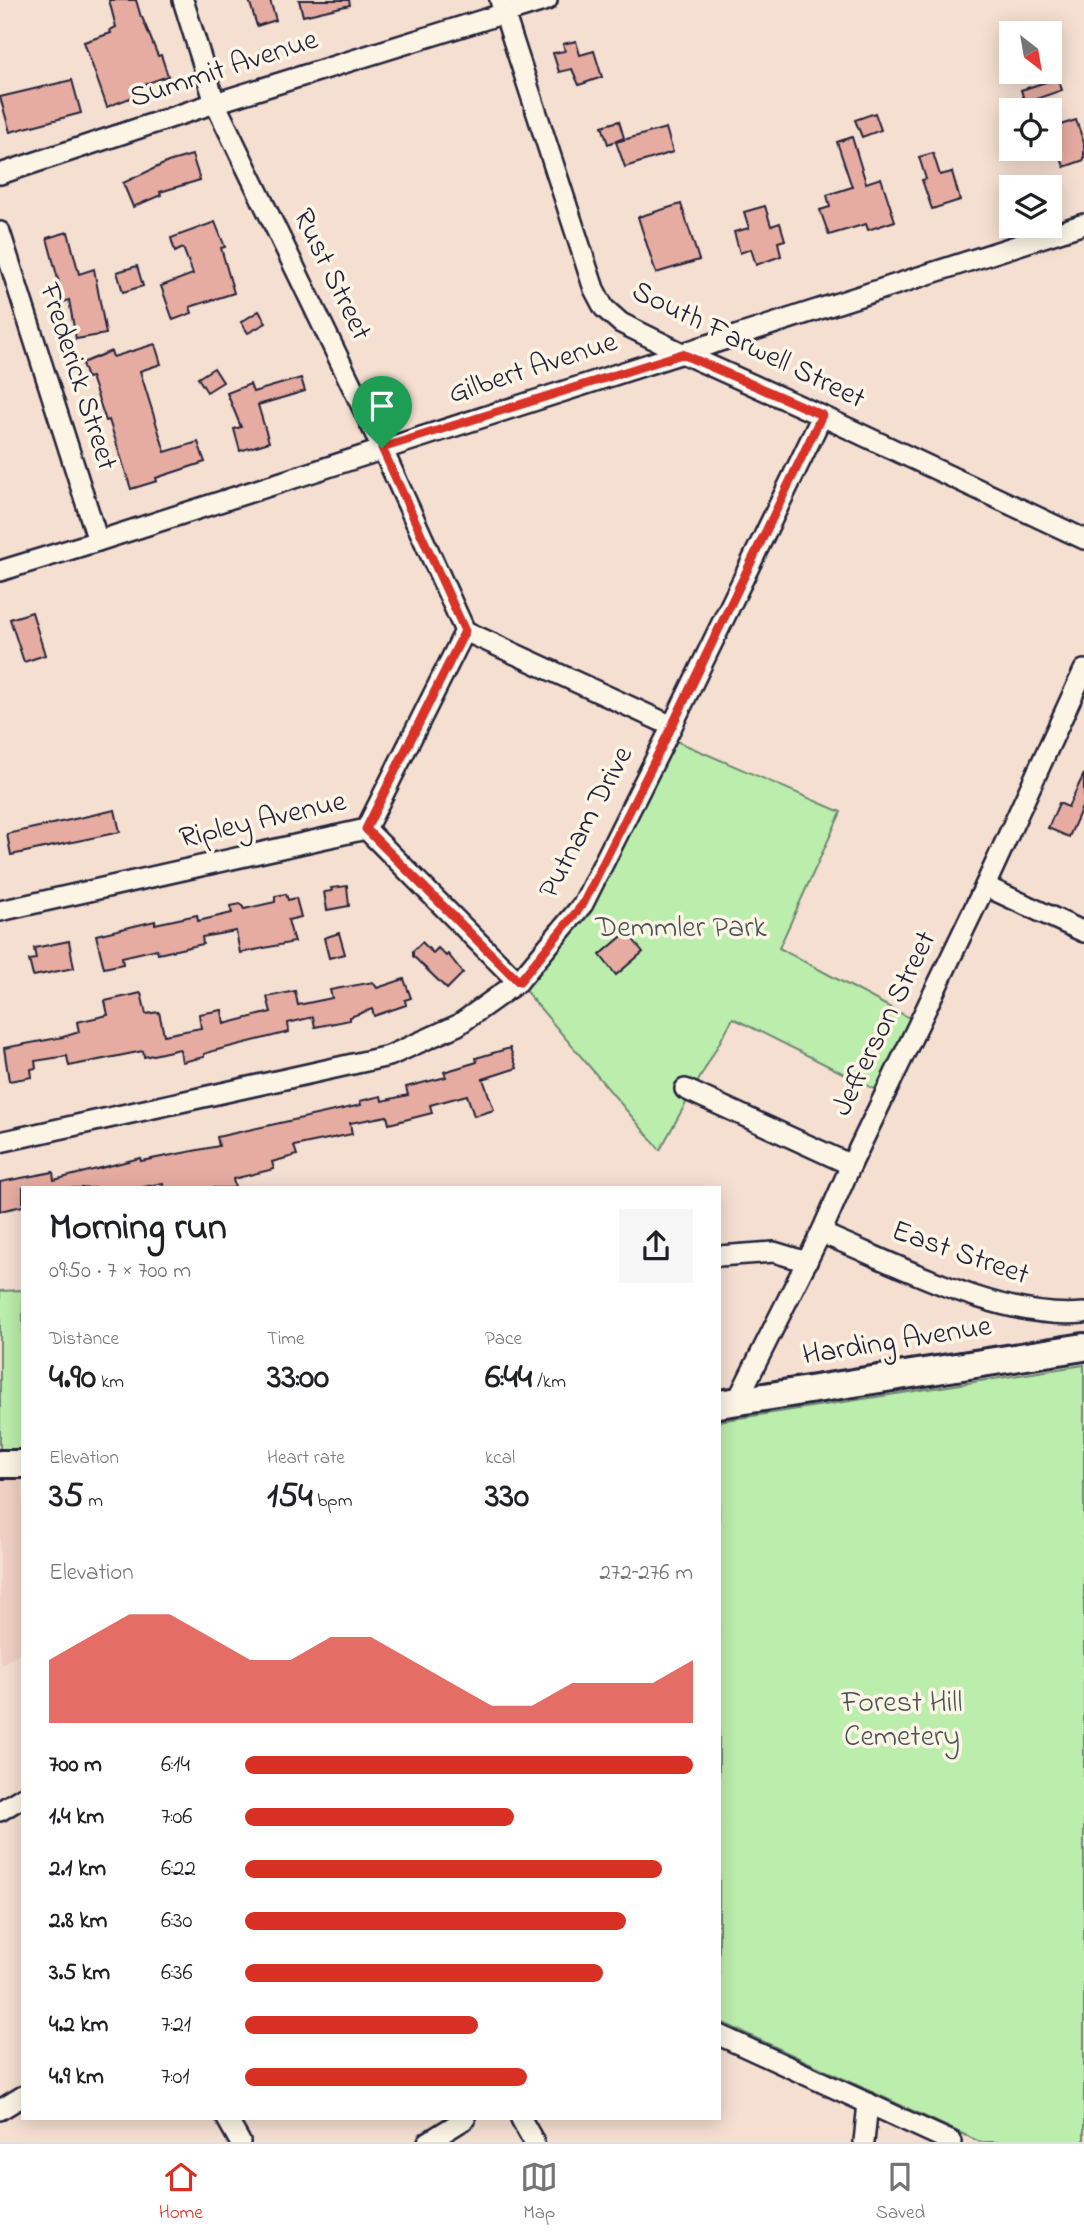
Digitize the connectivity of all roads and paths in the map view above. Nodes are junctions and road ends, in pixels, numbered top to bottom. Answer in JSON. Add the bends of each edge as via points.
{"nodes":[{"id":1,"x":183,"y":0,"type":"edge"},
{"id":2,"x":547,"y":0,"type":"edge"},
{"id":3,"x":503,"y":7,"type":"edge"},
{"id":4,"x":215,"y":103,"type":"junction"},
{"id":5,"x":0,"y":174,"type":"edge"},
{"id":6,"x":1084,"y":224,"type":"edge"},
{"id":7,"x":0,"y":232,"type":"edge"},
{"id":8,"x":682,"y":354,"type":"junction"},
{"id":9,"x":822,"y":415,"type":"junction"},
{"id":10,"x":382,"y":448,"type":"junction"},
{"id":11,"x":1084,"y":539,"type":"edge"},
{"id":12,"x":98,"y":541,"type":"junction"},
{"id":13,"x":0,"y":571,"type":"edge"},
{"id":14,"x":465,"y":631,"type":"junction"},
{"id":15,"x":1084,"y":670,"type":"edge"},
{"id":16,"x":672,"y":726,"type":"junction"},
{"id":17,"x":366,"y":829,"type":"junction"},
{"id":18,"x":985,"y":886,"type":"junction"},
{"id":19,"x":0,"y":911,"type":"edge"},
{"id":20,"x":1084,"y":932,"type":"edge"},
{"id":21,"x":519,"y":982,"type":"junction"},
{"id":22,"x":685,"y":1089,"type":"dead end"},
{"id":23,"x":0,"y":1142,"type":"edge"},
{"id":24,"x":850,"y":1165,"type":"junction"},
{"id":25,"x":821,"y":1233,"type":"junction"},
{"id":26,"x":721,"y":1256,"type":"edge"},
{"id":27,"x":807,"y":1262,"type":"junction"},
{"id":28,"x":1084,"y":1313,"type":"edge"},
{"id":29,"x":1084,"y":1347,"type":"edge"},
{"id":30,"x":728,"y":1402,"type":"edge"},
{"id":31,"x":0,"y":1464,"type":"edge"},
{"id":32,"x":21,"y":1464,"type":"edge"},
{"id":33,"x":21,"y":1798,"type":"edge"},
{"id":34,"x":0,"y":1811,"type":"edge"},
{"id":35,"x":721,"y":2036,"type":"edge"},
{"id":36,"x":21,"y":2097,"type":"edge"},
{"id":37,"x":868,"y":2103,"type":"junction"},
{"id":38,"x":0,"y":2110,"type":"edge"},
{"id":39,"x":227,"y":2120,"type":"edge"},
{"id":40,"x":463,"y":2120,"type":"edge"},
{"id":41,"x":522,"y":2120,"type":"edge"},
{"id":42,"x":240,"y":2142,"type":"edge"},
{"id":43,"x":428,"y":2142,"type":"edge"},
{"id":44,"x":534,"y":2142,"type":"edge"},
{"id":45,"x":864,"y":2142,"type":"edge"},
{"id":46,"x":952,"y":2142,"type":"edge"}],
"edges":[{"from":1,"to":4,"type":"street","name":"Rust Street"},
{"from":2,"to":3,"type":"street","name":"Summit Avenue"},
{"from":3,"to":4,"type":"street","name":"Summit Avenue"},
{"from":3,"to":8,"type":"street","name":"South Farwell Street","via":[[594,289],[621,323]]},
{"from":4,"to":5,"type":"street","name":"Summit Avenue"},
{"from":4,"to":10,"type":"street","name":"Rust Street"},
{"from":6,"to":8,"type":"street","name":"Gilbert Avenue"},
{"from":7,"to":12,"type":"street","name":"Frederick Street"},
{"from":8,"to":9,"type":"street","name":"South Farwell Street"},
{"from":8,"to":10,"type":"street","name":"Gilbert Avenue"},
{"from":9,"to":11,"type":"street","name":"South Farwell Street"},
{"from":9,"to":16,"type":"street","name":"Putnam Drive"},
{"from":10,"to":12,"type":"street","name":"Gilbert Avenue"},
{"from":10,"to":14,"type":"street","name":"Rust Street"},
{"from":12,"to":13,"type":"street","name":"Gilbert Avenue"},
{"from":14,"to":16,"type":"street"},
{"from":14,"to":17,"type":"street","name":"Ripley Avenue"},
{"from":15,"to":18,"type":"street","name":"Jefferson Street"},
{"from":16,"to":21,"type":"street","name":"Putnam Drive","via":[[583,904]]},
{"from":17,"to":19,"type":"street","name":"Ripley Avenue"},
{"from":17,"to":21,"type":"street"},
{"from":18,"to":20,"type":"street"},
{"from":18,"to":24,"type":"street","name":"Jefferson Street"},
{"from":21,"to":23,"type":"street","name":"Putnam Drive","via":[[458,1025],[389,1056]]},
{"from":22,"to":24,"type":"street"},
{"from":24,"to":25,"type":"street","name":"Jefferson Street"},
{"from":25,"to":27,"type":"street","name":"Jefferson Street"},
{"from":25,"to":28,"type":"street","name":"East Street","via":[[991,1302],[1045,1313]]},
{"from":26,"to":27,"type":"street","via":[[774,1252]]},
{"from":27,"to":30,"type":"street","name":"Jefferson Street"},
{"from":29,"to":30,"type":"main road","name":"Harding Avenue"},
{"from":31,"to":32,"type":"main road"},
{"from":33,"to":34,"type":"street"},
{"from":35,"to":37,"type":"street"},
{"from":36,"to":38,"type":"street"},
{"from":37,"to":45,"type":"street"},
{"from":37,"to":46,"type":"street"},
{"from":39,"to":42,"type":"street"},
{"from":40,"to":43,"type":"street"},
{"from":41,"to":44,"type":"street"}]}
